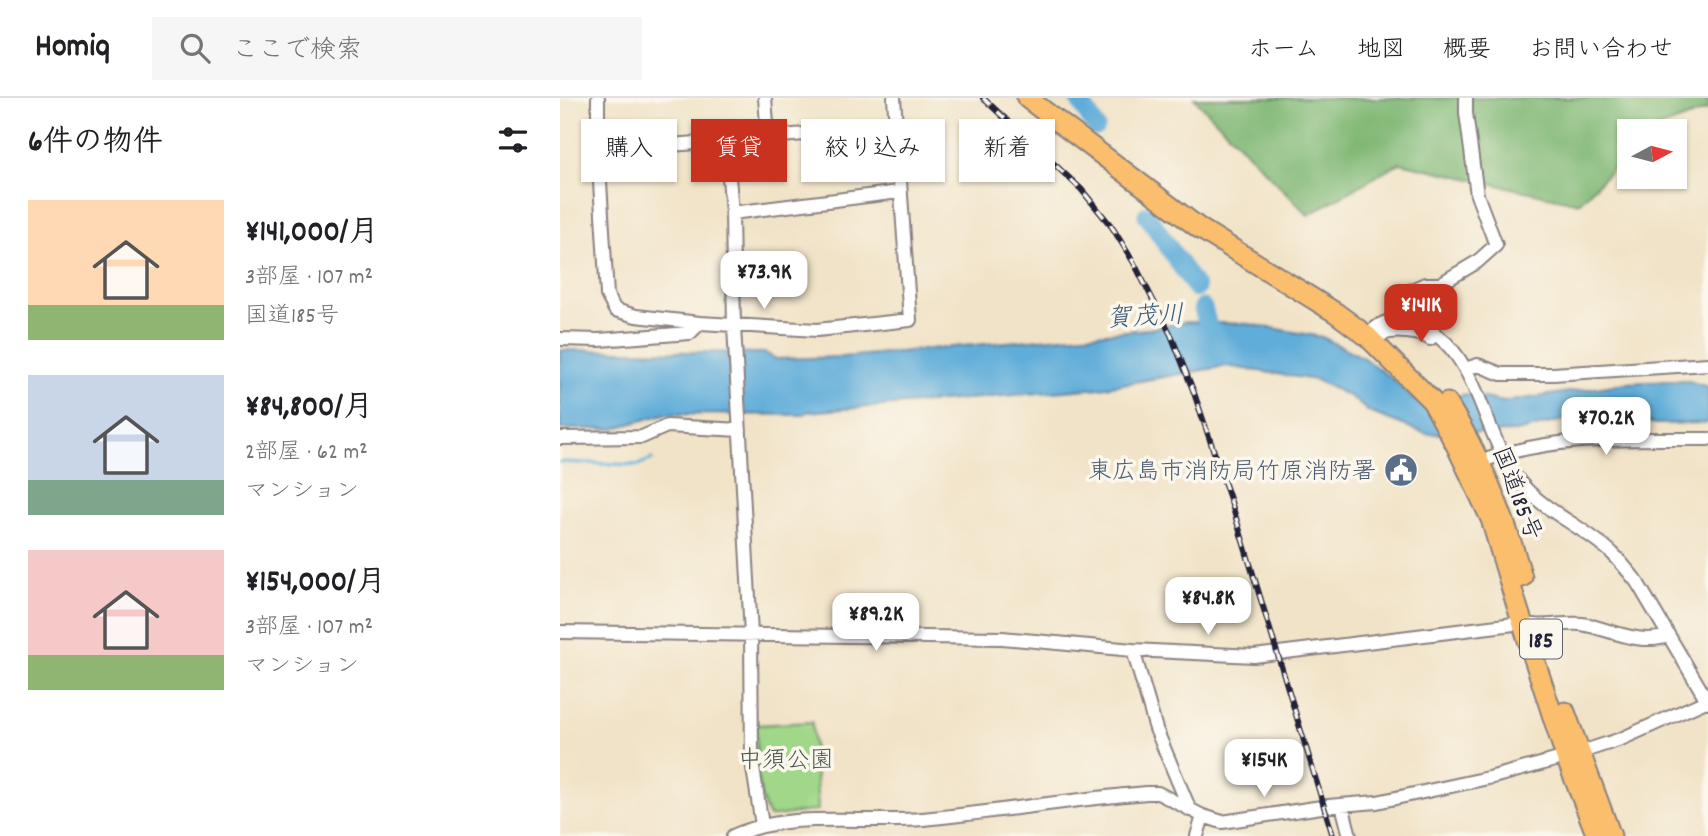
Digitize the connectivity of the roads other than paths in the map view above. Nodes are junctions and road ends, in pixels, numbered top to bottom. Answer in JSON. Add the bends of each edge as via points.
{"nodes":[{"id":1,"x":598,"y":98,"type":"edge"},
{"id":2,"x":765,"y":98,"type":"edge"},
{"id":3,"x":894,"y":98,"type":"edge"},
{"id":4,"x":1027,"y":98,"type":"edge"},
{"id":5,"x":1466,"y":98,"type":"edge"},
{"id":6,"x":598,"y":119,"type":"edge"},
{"id":7,"x":767,"y":119,"type":"edge"},
{"id":8,"x":895,"y":119,"type":"edge"},
{"id":9,"x":600,"y":182,"type":"edge"},
{"id":10,"x":729,"y":182,"type":"edge"},
{"id":11,"x":899,"y":182,"type":"edge"},
{"id":12,"x":900,"y":192,"type":"junction"},
{"id":13,"x":732,"y":213,"type":"junction"},
{"id":14,"x":700,"y":323,"type":"junction"},
{"id":15,"x":735,"y":331,"type":"junction"},
{"id":16,"x":1379,"y":334,"type":"junction"},
{"id":17,"x":560,"y":339,"type":"edge"},
{"id":18,"x":1708,"y":364,"type":"edge"},
{"id":19,"x":1467,"y":372,"type":"junction"},
{"id":20,"x":740,"y":426,"type":"junction"},
{"id":21,"x":560,"y":438,"type":"edge"},
{"id":22,"x":1708,"y":439,"type":"edge"},
{"id":23,"x":1464,"y":444,"type":"junction"},
{"id":24,"x":1499,"y":449,"type":"junction"},
{"id":25,"x":1480,"y":462,"type":"junction"},
{"id":26,"x":1530,"y":625,"type":"junction"},
{"id":27,"x":560,"y":632,"type":"edge"},
{"id":28,"x":751,"y":634,"type":"junction"},
{"id":29,"x":1668,"y":636,"type":"junction"},
{"id":30,"x":1133,"y":650,"type":"junction"},
{"id":31,"x":1707,"y":701,"type":"edge"},
{"id":32,"x":1573,"y":755,"type":"junction"},
{"id":33,"x":1342,"y":805,"type":"junction"},
{"id":34,"x":1190,"y":810,"type":"junction"},
{"id":35,"x":1203,"y":816,"type":"junction"},
{"id":36,"x":762,"y":825,"type":"junction"},
{"id":37,"x":733,"y":836,"type":"edge"},
{"id":38,"x":1196,"y":836,"type":"edge"},
{"id":39,"x":1350,"y":836,"type":"edge"},
{"id":40,"x":1597,"y":836,"type":"edge"},
{"id":41,"x":1611,"y":836,"type":"edge"}],
"edges":[{"from":1,"to":6,"type":"street"},
{"from":2,"to":7,"type":"street"},
{"from":3,"to":8,"type":"street"},
{"from":4,"to":16,"type":"highway","name":"国道185号","number":"185","via":[[1199,228],[1253,263],[1341,305]]},
{"from":5,"to":16,"type":"street","via":[[1477,195],[1496,245],[1440,284],[1425,284],[1405,293]]},
{"from":9,"to":14,"type":"street","via":[[607,295],[615,310]]},
{"from":10,"to":13,"type":"street"},
{"from":11,"to":12,"type":"street"},
{"from":12,"to":13,"type":"street"},
{"from":12,"to":15,"type":"street","via":[[910,320],[817,330]]},
{"from":13,"to":15,"type":"street"},
{"from":14,"to":15,"type":"street"},
{"from":14,"to":17,"type":"street","via":[[690,333]]},
{"from":15,"to":20,"type":"street"},
{"from":16,"to":19,"type":"street","via":[[1426,335]]},
{"from":16,"to":23,"type":"highway","name":"国道185号","number":"185"},
{"from":16,"to":23,"type":"highway","name":"国道185号","number":"185","via":[[1403,352],[1447,403]]},
{"from":18,"to":19,"type":"street","via":[[1553,374],[1501,374],[1478,365]]},
{"from":19,"to":24,"type":"street"},
{"from":20,"to":21,"type":"street","via":[[667,426],[642,437]]},
{"from":20,"to":28,"type":"street"},
{"from":22,"to":24,"type":"street","via":[[1583,441]]},
{"from":23,"to":25,"type":"highway","name":"国道185号","number":"185"},
{"from":23,"to":26,"type":"highway","name":"国道185号","number":"185"},
{"from":24,"to":25,"type":"street"},
{"from":24,"to":29,"type":"street","via":[[1520,482],[1612,552],[1637,582]]},
{"from":25,"to":26,"type":"highway","name":"国道185号","number":"185","via":[[1511,537]]},
{"from":26,"to":29,"type":"street","via":[[1584,625],[1656,640]]},
{"from":26,"to":30,"type":"street","via":[[1254,656]]},
{"from":26,"to":32,"type":"highway","name":"国道185号","number":"185"},
{"from":27,"to":28,"type":"street"},
{"from":28,"to":30,"type":"street","via":[[1002,639]]},
{"from":28,"to":36,"type":"street","via":[[752,762]]},
{"from":29,"to":31,"type":"street"},
{"from":30,"to":34,"type":"street","via":[[1156,729]]},
{"from":31,"to":32,"type":"street"},
{"from":32,"to":33,"type":"street","via":[[1480,780]]},
{"from":32,"to":40,"type":"highway","name":"国道185号","number":"185"},
{"from":32,"to":41,"type":"highway","name":"国道185号","number":"185"},
{"from":33,"to":35,"type":"street","via":[[1222,822]]},
{"from":33,"to":39,"type":"street"},
{"from":34,"to":35,"type":"street"},
{"from":34,"to":36,"type":"street","via":[[1158,793],[1146,793],[920,819]]},
{"from":35,"to":38,"type":"street"},
{"from":36,"to":37,"type":"street"}]}
